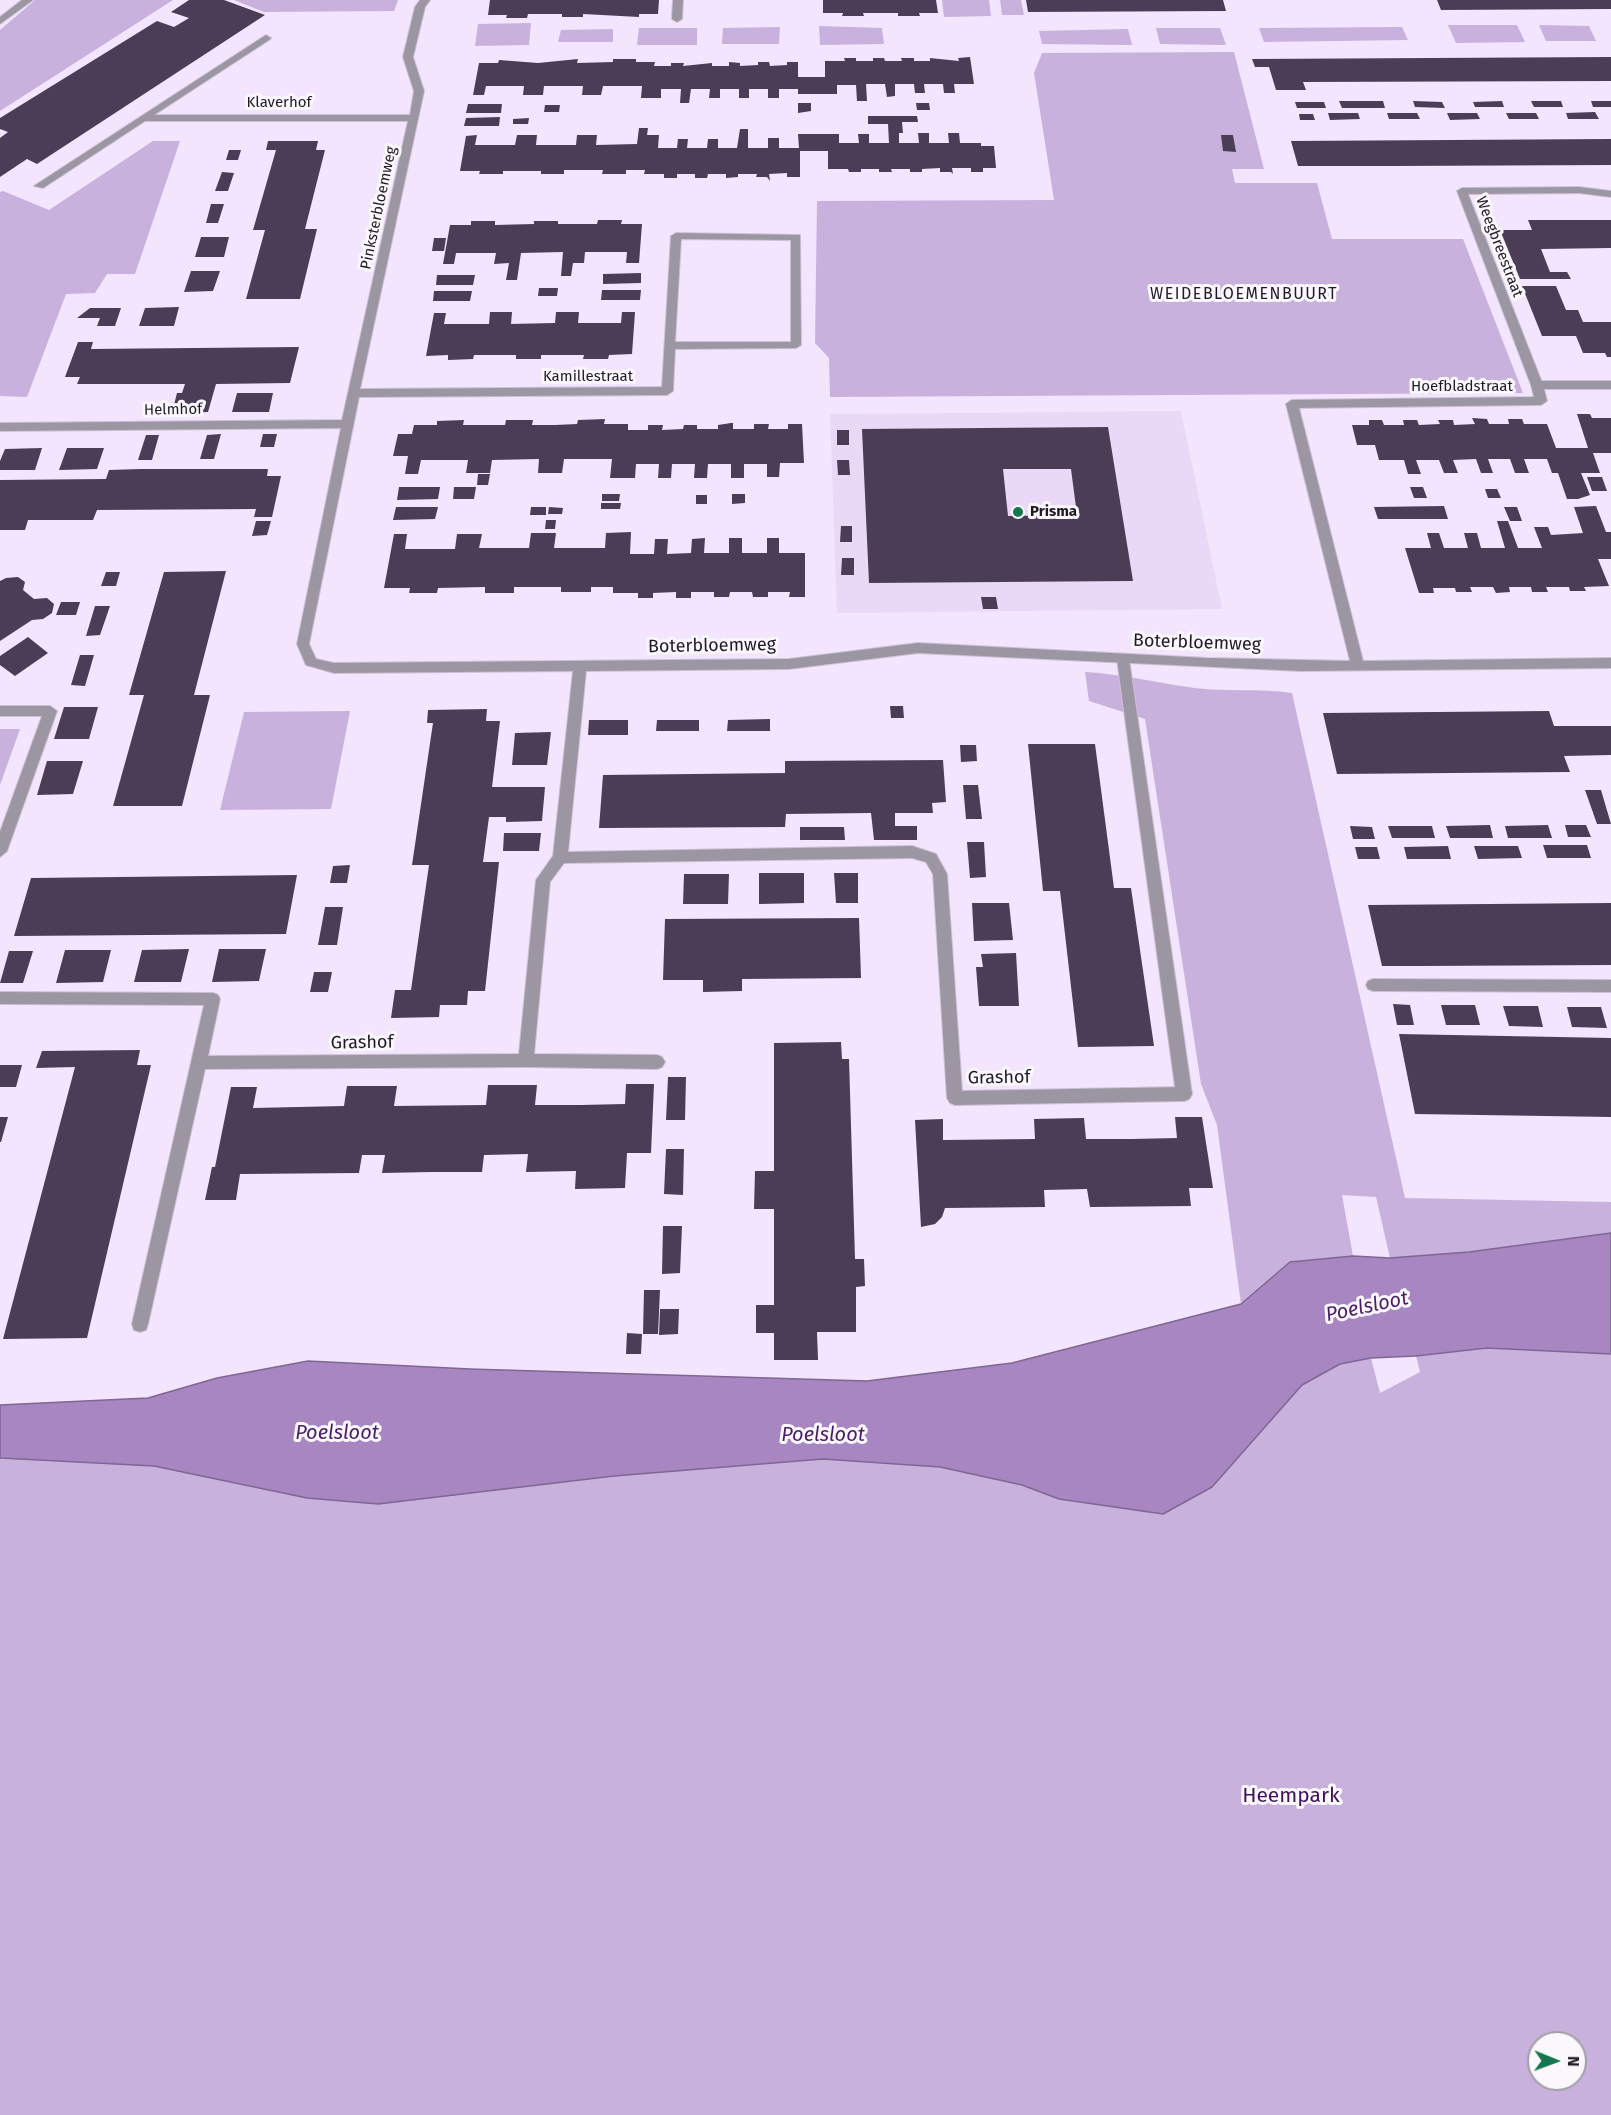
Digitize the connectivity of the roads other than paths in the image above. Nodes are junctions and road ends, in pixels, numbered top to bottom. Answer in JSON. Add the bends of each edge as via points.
{"nodes":[{"id":1,"x":28,"y":0,"type":"edge"},
{"id":2,"x":424,"y":0,"type":"edge"},
{"id":3,"x":678,"y":0,"type":"edge"},
{"id":4,"x":677,"y":19,"type":"dead end"},
{"id":5,"x":0,"y":21,"type":"edge"},
{"id":6,"x":266,"y":38,"type":"dead end"},
{"id":7,"x":144,"y":118,"type":"junction"},
{"id":8,"x":414,"y":118,"type":"junction"},
{"id":9,"x":39,"y":186,"type":"dead end"},
{"id":10,"x":1611,"y":194,"type":"edge"},
{"id":11,"x":669,"y":346,"type":"junction"},
{"id":12,"x":1537,"y":385,"type":"junction"},
{"id":13,"x":1611,"y":385,"type":"edge"},
{"id":14,"x":354,"y":393,"type":"junction"},
{"id":15,"x":347,"y":424,"type":"junction"},
{"id":16,"x":0,"y":427,"type":"edge"},
{"id":17,"x":1123,"y":660,"type":"junction"},
{"id":18,"x":1611,"y":663,"type":"edge"},
{"id":19,"x":1357,"y":664,"type":"junction"},
{"id":20,"x":580,"y":668,"type":"junction"},
{"id":21,"x":0,"y":711,"type":"edge"},
{"id":22,"x":0,"y":851,"type":"edge"},
{"id":23,"x":560,"y":858,"type":"junction"},
{"id":24,"x":1373,"y":985,"type":"dead end"},
{"id":25,"x":1611,"y":986,"type":"edge"},
{"id":26,"x":0,"y":998,"type":"edge"},
{"id":27,"x":526,"y":1060,"type":"junction"},
{"id":28,"x":657,"y":1062,"type":"dead end"},
{"id":29,"x":198,"y":1063,"type":"junction"},
{"id":30,"x":140,"y":1324,"type":"dead end"}],
"edges":[{"from":1,"to":5,"type":"street"},
{"from":2,"to":8,"type":"street","name":"Pinksterbloemweg","via":[[408,57],[419,91]]},
{"from":3,"to":4,"type":"street"},
{"from":6,"to":7,"type":"street"},
{"from":7,"to":8,"type":"street","name":"Klaverhof"},
{"from":7,"to":9,"type":"street"},
{"from":8,"to":14,"type":"street","name":"Pinksterbloemweg"},
{"from":10,"to":12,"type":"street","name":"Weegbreestraat","via":[[1579,190],[1462,190]]},
{"from":11,"to":11,"type":"street","name":"Kamillestraat","via":[[676,236],[796,237],[796,345]]},
{"from":11,"to":14,"type":"street","name":"Kamillestraat","via":[[667,391]]},
{"from":12,"to":13,"type":"street","name":"Hoefbladstraat"},
{"from":12,"to":19,"type":"street","name":"Hoefbladstraat","via":[[1541,402],[1292,404]]},
{"from":14,"to":15,"type":"street","name":"Pinksterbloemweg"},
{"from":15,"to":16,"type":"street","name":"Helmhof"},
{"from":15,"to":20,"type":"street","name":"Boterbloemweg","via":[[303,644],[311,662],[334,668]]},
{"from":17,"to":19,"type":"street","name":"Boterbloemweg"},
{"from":17,"to":20,"type":"street","name":"Boterbloemweg","via":[[918,648],[789,664]]},
{"from":17,"to":23,"type":"street","name":"Grashof","via":[[1184,1094],[955,1098],[940,874],[931,858],[912,852]]},
{"from":18,"to":19,"type":"street","name":"Boterbloemweg"},
{"from":20,"to":23,"type":"street"},
{"from":21,"to":22,"type":"street","via":[[50,711]]},
{"from":23,"to":27,"type":"street","via":[[543,880]]},
{"from":24,"to":25,"type":"street"},
{"from":26,"to":29,"type":"street","via":[[213,999]]},
{"from":27,"to":28,"type":"street","name":"Grashof"},
{"from":27,"to":29,"type":"street","name":"Grashof"},
{"from":29,"to":30,"type":"street"}]}
